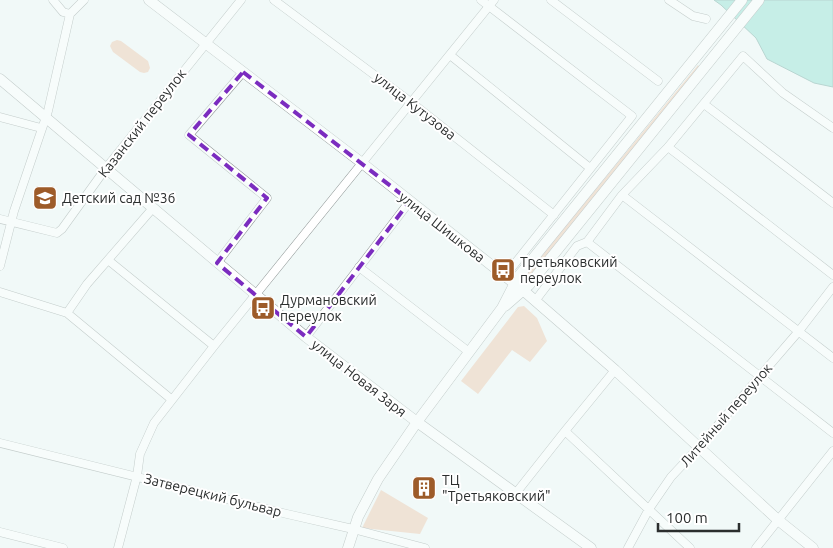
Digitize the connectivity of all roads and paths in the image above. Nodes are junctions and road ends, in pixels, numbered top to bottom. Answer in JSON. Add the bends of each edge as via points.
{"nodes":[{"id":1,"x":53,"y":0,"type":"edge"},
{"id":2,"x":84,"y":0,"type":"edge"},
{"id":3,"x":149,"y":0,"type":"edge"},
{"id":4,"x":241,"y":0,"type":"edge"},
{"id":5,"x":274,"y":0,"type":"edge"},
{"id":6,"x":481,"y":0,"type":"edge"},
{"id":7,"x":551,"y":0,"type":"edge"},
{"id":8,"x":669,"y":0,"type":"edge"},
{"id":9,"x":742,"y":0,"type":"edge"},
{"id":10,"x":759,"y":0,"type":"edge"},
{"id":11,"x":492,"y":3,"type":"edge"},
{"id":12,"x":70,"y":14,"type":"junction"},
{"id":13,"x":706,"y":19,"type":"dead end"},
{"id":14,"x":206,"y":43,"type":"junction"},
{"id":15,"x":450,"y":55,"type":"junction"},
{"id":16,"x":243,"y":72,"type":"junction"},
{"id":17,"x":0,"y":79,"type":"edge"},
{"id":18,"x":658,"y":81,"type":"dead end"},
{"id":19,"x":412,"y":103,"type":"junction"},
{"id":20,"x":704,"y":104,"type":"junction"},
{"id":21,"x":0,"y":117,"type":"edge"},
{"id":22,"x":45,"y":117,"type":"junction"},
{"id":23,"x":41,"y":128,"type":"junction"},
{"id":24,"x":833,"y":128,"type":"edge"},
{"id":25,"x":668,"y":147,"type":"junction"},
{"id":26,"x":362,"y":163,"type":"junction"},
{"id":27,"x":106,"y":168,"type":"junction"},
{"id":28,"x":590,"y":168,"type":"junction"},
{"id":29,"x":622,"y":195,"type":"junction"},
{"id":30,"x":410,"y":201,"type":"junction"},
{"id":31,"x":833,"y":203,"type":"edge"},
{"id":32,"x":153,"y":208,"type":"junction"},
{"id":33,"x":554,"y":215,"type":"junction"},
{"id":34,"x":0,"y":219,"type":"edge"},
{"id":35,"x":11,"y":222,"type":"junction"},
{"id":36,"x":587,"y":242,"type":"junction"},
{"id":37,"x":108,"y":260,"type":"junction"},
{"id":38,"x":218,"y":263,"type":"junction"},
{"id":39,"x":0,"y":266,"type":"edge"},
{"id":40,"x":359,"y":267,"type":"junction"},
{"id":41,"x":833,"y":275,"type":"edge"},
{"id":42,"x":505,"y":276,"type":"junction"},
{"id":43,"x":515,"y":284,"type":"junction"},
{"id":44,"x":833,"y":288,"type":"edge"},
{"id":45,"x":524,"y":291,"type":"junction"},
{"id":46,"x":0,"y":292,"type":"edge"},
{"id":47,"x":256,"y":296,"type":"junction"},
{"id":48,"x":535,"y":301,"type":"junction"},
{"id":49,"x":502,"y":308,"type":"junction"},
{"id":50,"x":67,"y":313,"type":"junction"},
{"id":51,"x":799,"y":331,"type":"junction"},
{"id":52,"x":306,"y":337,"type":"junction"},
{"id":53,"x":214,"y":346,"type":"junction"},
{"id":54,"x":469,"y":352,"type":"junction"},
{"id":55,"x":833,"y":358,"type":"edge"},
{"id":56,"x":615,"y":370,"type":"junction"},
{"id":57,"x":760,"y":376,"type":"junction"},
{"id":58,"x":171,"y":399,"type":"junction"},
{"id":59,"x":416,"y":422,"type":"junction"},
{"id":60,"x":565,"y":431,"type":"junction"},
{"id":61,"x":833,"y":434,"type":"edge"},
{"id":62,"x":0,"y":443,"type":"edge"},
{"id":63,"x":700,"y":447,"type":"junction"},
{"id":64,"x":833,"y":451,"type":"edge"},
{"id":65,"x":137,"y":476,"type":"junction"},
{"id":66,"x":516,"y":493,"type":"junction"},
{"id":67,"x":649,"y":509,"type":"junction"},
{"id":68,"x":778,"y":520,"type":"junction"},
{"id":69,"x":353,"y":529,"type":"junction"},
{"id":70,"x":0,"y":532,"type":"edge"},
{"id":71,"x":63,"y":548,"type":"edge"},
{"id":72,"x":118,"y":548,"type":"edge"},
{"id":73,"x":348,"y":548,"type":"edge"},
{"id":74,"x":425,"y":548,"type":"edge"},
{"id":75,"x":591,"y":548,"type":"edge"},
{"id":76,"x":628,"y":548,"type":"edge"},
{"id":77,"x":690,"y":548,"type":"edge"},
{"id":78,"x":756,"y":548,"type":"edge"},
{"id":79,"x":812,"y":548,"type":"edge"}],
"edges":[{"from":1,"to":12,"type":"street","via":[[63,12]]},
{"from":2,"to":12,"type":"street"},
{"from":3,"to":14,"type":"main road","name":"улица Шишкова"},
{"from":4,"to":14,"type":"street","name":"Казанский переулок"},
{"from":5,"to":19,"type":"street","name":"улица Кутузова"},
{"from":6,"to":11,"type":"street"},
{"from":7,"to":18,"type":"street"},
{"from":8,"to":13,"type":"street","via":[[693,16]]},
{"from":9,"to":43,"type":"main road"},
{"from":10,"to":45,"type":"main road"},
{"from":11,"to":15,"type":"street"},
{"from":11,"to":28,"type":"street","via":[[632,116]]},
{"from":12,"to":22,"type":"street"},
{"from":14,"to":16,"type":"main road","name":"улица Шишкова"},
{"from":14,"to":27,"type":"street","name":"Казанский переулок"},
{"from":15,"to":19,"type":"street"},
{"from":15,"to":28,"type":"street"},
{"from":16,"to":26,"type":"main road","name":"улица Шишкова"},
{"from":16,"to":38,"type":"street","via":[[189,135],[267,198]]},
{"from":17,"to":22,"type":"main road","name":"улица Новая Заря"},
{"from":19,"to":26,"type":"street"},
{"from":19,"to":33,"type":"street","name":"улица Кутузова"},
{"from":20,"to":24,"type":"street","via":[[743,56],[782,93]]},
{"from":20,"to":25,"type":"street"},
{"from":20,"to":31,"type":"street"},
{"from":21,"to":23,"type":"street"},
{"from":22,"to":23,"type":"street"},
{"from":22,"to":27,"type":"main road","name":"улица Новая Заря"},
{"from":23,"to":35,"type":"street"},
{"from":25,"to":29,"type":"street"},
{"from":25,"to":41,"type":"street"},
{"from":26,"to":30,"type":"main road","name":"улица Шишкова"},
{"from":26,"to":47,"type":"street"},
{"from":27,"to":32,"type":"main road","name":"улица Новая Заря"},
{"from":27,"to":35,"type":"street","name":"Казанский переулок","via":[[57,233]]},
{"from":28,"to":33,"type":"street"},
{"from":29,"to":36,"type":"street"},
{"from":29,"to":51,"type":"street"},
{"from":30,"to":40,"type":"street"},
{"from":30,"to":42,"type":"main road","name":"улица Шишкова"},
{"from":32,"to":37,"type":"street"},
{"from":32,"to":38,"type":"main road","name":"улица Новая Заря"},
{"from":33,"to":42,"type":"street"},
{"from":34,"to":35,"type":"street"},
{"from":35,"to":39,"type":"street"},
{"from":36,"to":48,"type":"street","via":[[577,246]]},
{"from":36,"to":57,"type":"street"},
{"from":37,"to":50,"type":"street"},
{"from":37,"to":53,"type":"street"},
{"from":38,"to":47,"type":"main road","name":"улица Новая Заря"},
{"from":40,"to":52,"type":"street"},
{"from":40,"to":54,"type":"street"},
{"from":42,"to":43,"type":"main road","name":"улица Шишкова"},
{"from":43,"to":45,"type":"main road","name":"улица Шишкова"},
{"from":43,"to":49,"type":"main road"},
{"from":44,"to":51,"type":"street","name":"Литейный переулок"},
{"from":45,"to":48,"type":"main road","name":"улица Шишкова"},
{"from":45,"to":49,"type":"main road"},
{"from":46,"to":50,"type":"street"},
{"from":47,"to":52,"type":"main road","name":"улица Новая Заря"},
{"from":47,"to":53,"type":"street"},
{"from":48,"to":56,"type":"main road","name":"улица Шишкова"},
{"from":49,"to":54,"type":"main road"},
{"from":50,"to":58,"type":"street"},
{"from":51,"to":55,"type":"street"},
{"from":51,"to":57,"type":"street","name":"Литейный переулок"},
{"from":52,"to":59,"type":"main road","name":"улица Новая Заря"},
{"from":53,"to":58,"type":"street"},
{"from":54,"to":59,"type":"main road"},
{"from":56,"to":60,"type":"street"},
{"from":56,"to":63,"type":"main road","name":"улица Шишкова"},
{"from":57,"to":61,"type":"street"},
{"from":57,"to":63,"type":"street","name":"Литейный переулок"},
{"from":58,"to":65,"type":"street","via":[[143,444]]},
{"from":59,"to":66,"type":"main road","name":"улица Новая Заря"},
{"from":59,"to":69,"type":"main road","via":[[372,489]]},
{"from":60,"to":66,"type":"street"},
{"from":60,"to":67,"type":"street"},
{"from":62,"to":65,"type":"street","name":"Затверецкий бульвар"},
{"from":63,"to":67,"type":"street","name":"Литейный переулок","via":[[671,477]]},
{"from":63,"to":68,"type":"main road","name":"улица Шишкова"},
{"from":64,"to":68,"type":"street"},
{"from":65,"to":69,"type":"street","name":"Затверецкий бульвар"},
{"from":65,"to":72,"type":"street"},
{"from":66,"to":75,"type":"main road","name":"улица Новая Заря"},
{"from":67,"to":76,"type":"street","name":"Литейный переулок"},
{"from":67,"to":77,"type":"street"},
{"from":68,"to":78,"type":"street"},
{"from":68,"to":79,"type":"main road","name":"улица Шишкова"},
{"from":69,"to":73,"type":"main road"},
{"from":69,"to":74,"type":"street","name":"Затверецкий бульвар"},
{"from":70,"to":71,"type":"street"}]}
